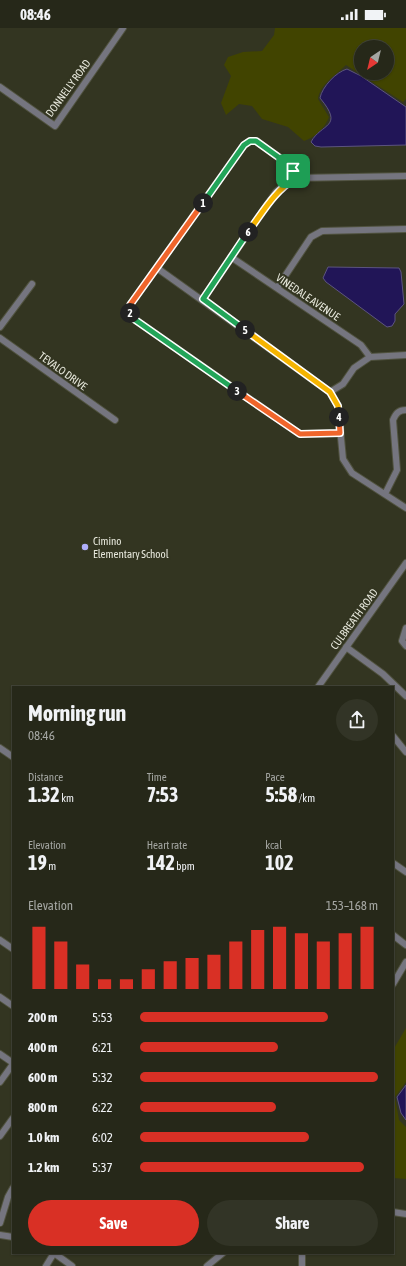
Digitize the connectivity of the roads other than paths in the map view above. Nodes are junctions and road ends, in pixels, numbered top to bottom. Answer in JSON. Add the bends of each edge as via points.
{"nodes":[{"id":1,"x":123,"y":28,"type":"edge"},
{"id":2,"x":0,"y":87,"type":"edge"},
{"id":3,"x":406,"y":176,"type":"edge"},
{"id":4,"x":296,"y":178,"type":"junction"},
{"id":5,"x":406,"y":229,"type":"edge"},
{"id":6,"x":231,"y":257,"type":"junction"},
{"id":7,"x":157,"y":268,"type":"junction"},
{"id":8,"x":32,"y":284,"type":"dead end"},
{"id":9,"x":277,"y":288,"type":"junction"},
{"id":10,"x":203,"y":299,"type":"junction"},
{"id":11,"x":0,"y":327,"type":"edge"},
{"id":12,"x":0,"y":338,"type":"edge"},
{"id":13,"x":406,"y":356,"type":"edge"},
{"id":14,"x":370,"y":357,"type":"junction"},
{"id":15,"x":330,"y":392,"type":"junction"},
{"id":16,"x":406,"y":410,"type":"edge"},
{"id":17,"x":115,"y":420,"type":"dead end"},
{"id":18,"x":340,"y":433,"type":"junction"},
{"id":19,"x":385,"y":494,"type":"junction"},
{"id":20,"x":406,"y":508,"type":"edge"},
{"id":21,"x":406,"y":563,"type":"edge"},
{"id":22,"x":406,"y":628,"type":"edge"},
{"id":23,"x":406,"y":646,"type":"edge"},
{"id":24,"x":346,"y":647,"type":"junction"},
{"id":25,"x":319,"y":686,"type":"edge"},
{"id":26,"x":406,"y":696,"type":"edge"},
{"id":27,"x":394,"y":738,"type":"edge"},
{"id":28,"x":397,"y":742,"type":"junction"},
{"id":29,"x":394,"y":746,"type":"edge"},
{"id":30,"x":0,"y":748,"type":"edge"},
{"id":31,"x":406,"y":752,"type":"edge"},
{"id":32,"x":12,"y":756,"type":"edge"},
{"id":33,"x":394,"y":863,"type":"edge"},
{"id":34,"x":406,"y":872,"type":"edge"},
{"id":35,"x":394,"y":936,"type":"edge"},
{"id":36,"x":0,"y":940,"type":"edge"},
{"id":37,"x":406,"y":945,"type":"edge"},
{"id":38,"x":12,"y":948,"type":"edge"},
{"id":39,"x":406,"y":962,"type":"edge"},
{"id":40,"x":394,"y":982,"type":"edge"},
{"id":41,"x":0,"y":997,"type":"edge"},
{"id":42,"x":12,"y":1005,"type":"edge"},
{"id":43,"x":0,"y":1054,"type":"edge"},
{"id":44,"x":12,"y":1063,"type":"edge"},
{"id":45,"x":12,"y":1065,"type":"edge"},
{"id":46,"x":0,"y":1082,"type":"edge"},
{"id":47,"x":12,"y":1119,"type":"edge"},
{"id":48,"x":0,"y":1136,"type":"edge"},
{"id":49,"x":12,"y":1190,"type":"edge"},
{"id":50,"x":394,"y":1212,"type":"edge"},
{"id":51,"x":406,"y":1214,"type":"edge"},
{"id":52,"x":0,"y":1223,"type":"edge"},
{"id":53,"x":0,"y":1235,"type":"edge"},
{"id":54,"x":12,"y":1237,"type":"edge"},
{"id":55,"x":53,"y":1254,"type":"edge"},
{"id":56,"x":55,"y":1254,"type":"edge"},
{"id":57,"x":222,"y":1254,"type":"edge"},
{"id":58,"x":302,"y":1254,"type":"edge"},
{"id":59,"x":46,"y":1266,"type":"edge"},
{"id":60,"x":72,"y":1266,"type":"edge"},
{"id":61,"x":207,"y":1266,"type":"edge"},
{"id":62,"x":302,"y":1266,"type":"edge"}],
"edges":[{"from":1,"to":2,"type":"street","name":"DONNELLY ROAD","via":[[55,126]]},
{"from":3,"to":4,"type":"street"},
{"from":4,"to":6,"type":"street","via":[[276,192]]},
{"from":4,"to":7,"type":"street","via":[[288,164],[256,141],[250,141],[244,145]]},
{"from":5,"to":9,"type":"street","via":[[322,231],[311,237]]},
{"from":6,"to":9,"type":"street","name":"VINEDALE AVENUE"},
{"from":6,"to":10,"type":"street"},
{"from":7,"to":10,"type":"street"},
{"from":7,"to":18,"type":"street","via":[[130,305],[134,319],[300,434]]},
{"from":8,"to":11,"type":"street"},
{"from":9,"to":14,"type":"street","name":"VINEDALE AVENUE","via":[[361,345]]},
{"from":10,"to":15,"type":"street"},
{"from":12,"to":17,"type":"street","name":"TEVALO DRIVE"},
{"from":13,"to":14,"type":"street"},
{"from":14,"to":15,"type":"street","via":[[354,368],[343,384]]},
{"from":15,"to":18,"type":"street","via":[[338,406]]},
{"from":16,"to":19,"type":"street","via":[[395,414],[393,420],[397,470]]},
{"from":18,"to":19,"type":"street","via":[[343,459],[352,473]]},
{"from":19,"to":20,"type":"street"},
{"from":21,"to":24,"type":"street","name":"CULBREATH ROAD"},
{"from":22,"to":23,"type":"street","via":[[402,641]]},
{"from":24,"to":25,"type":"street","name":"CULBREATH ROAD"},
{"from":24,"to":26,"type":"street","via":[[383,674]]},
{"from":27,"to":28,"type":"street"},
{"from":28,"to":29,"type":"street"},
{"from":28,"to":31,"type":"street"},
{"from":30,"to":32,"type":"street"},
{"from":33,"to":34,"type":"street"},
{"from":35,"to":37,"type":"street"},
{"from":36,"to":38,"type":"street"},
{"from":39,"to":40,"type":"street"},
{"from":41,"to":42,"type":"street"},
{"from":43,"to":44,"type":"street"},
{"from":45,"to":46,"type":"street"},
{"from":47,"to":48,"type":"street"},
{"from":49,"to":52,"type":"street"},
{"from":50,"to":51,"type":"street"},
{"from":53,"to":54,"type":"street"},
{"from":55,"to":59,"type":"street"},
{"from":56,"to":60,"type":"street"},
{"from":57,"to":61,"type":"street"},
{"from":58,"to":62,"type":"street"}]}
